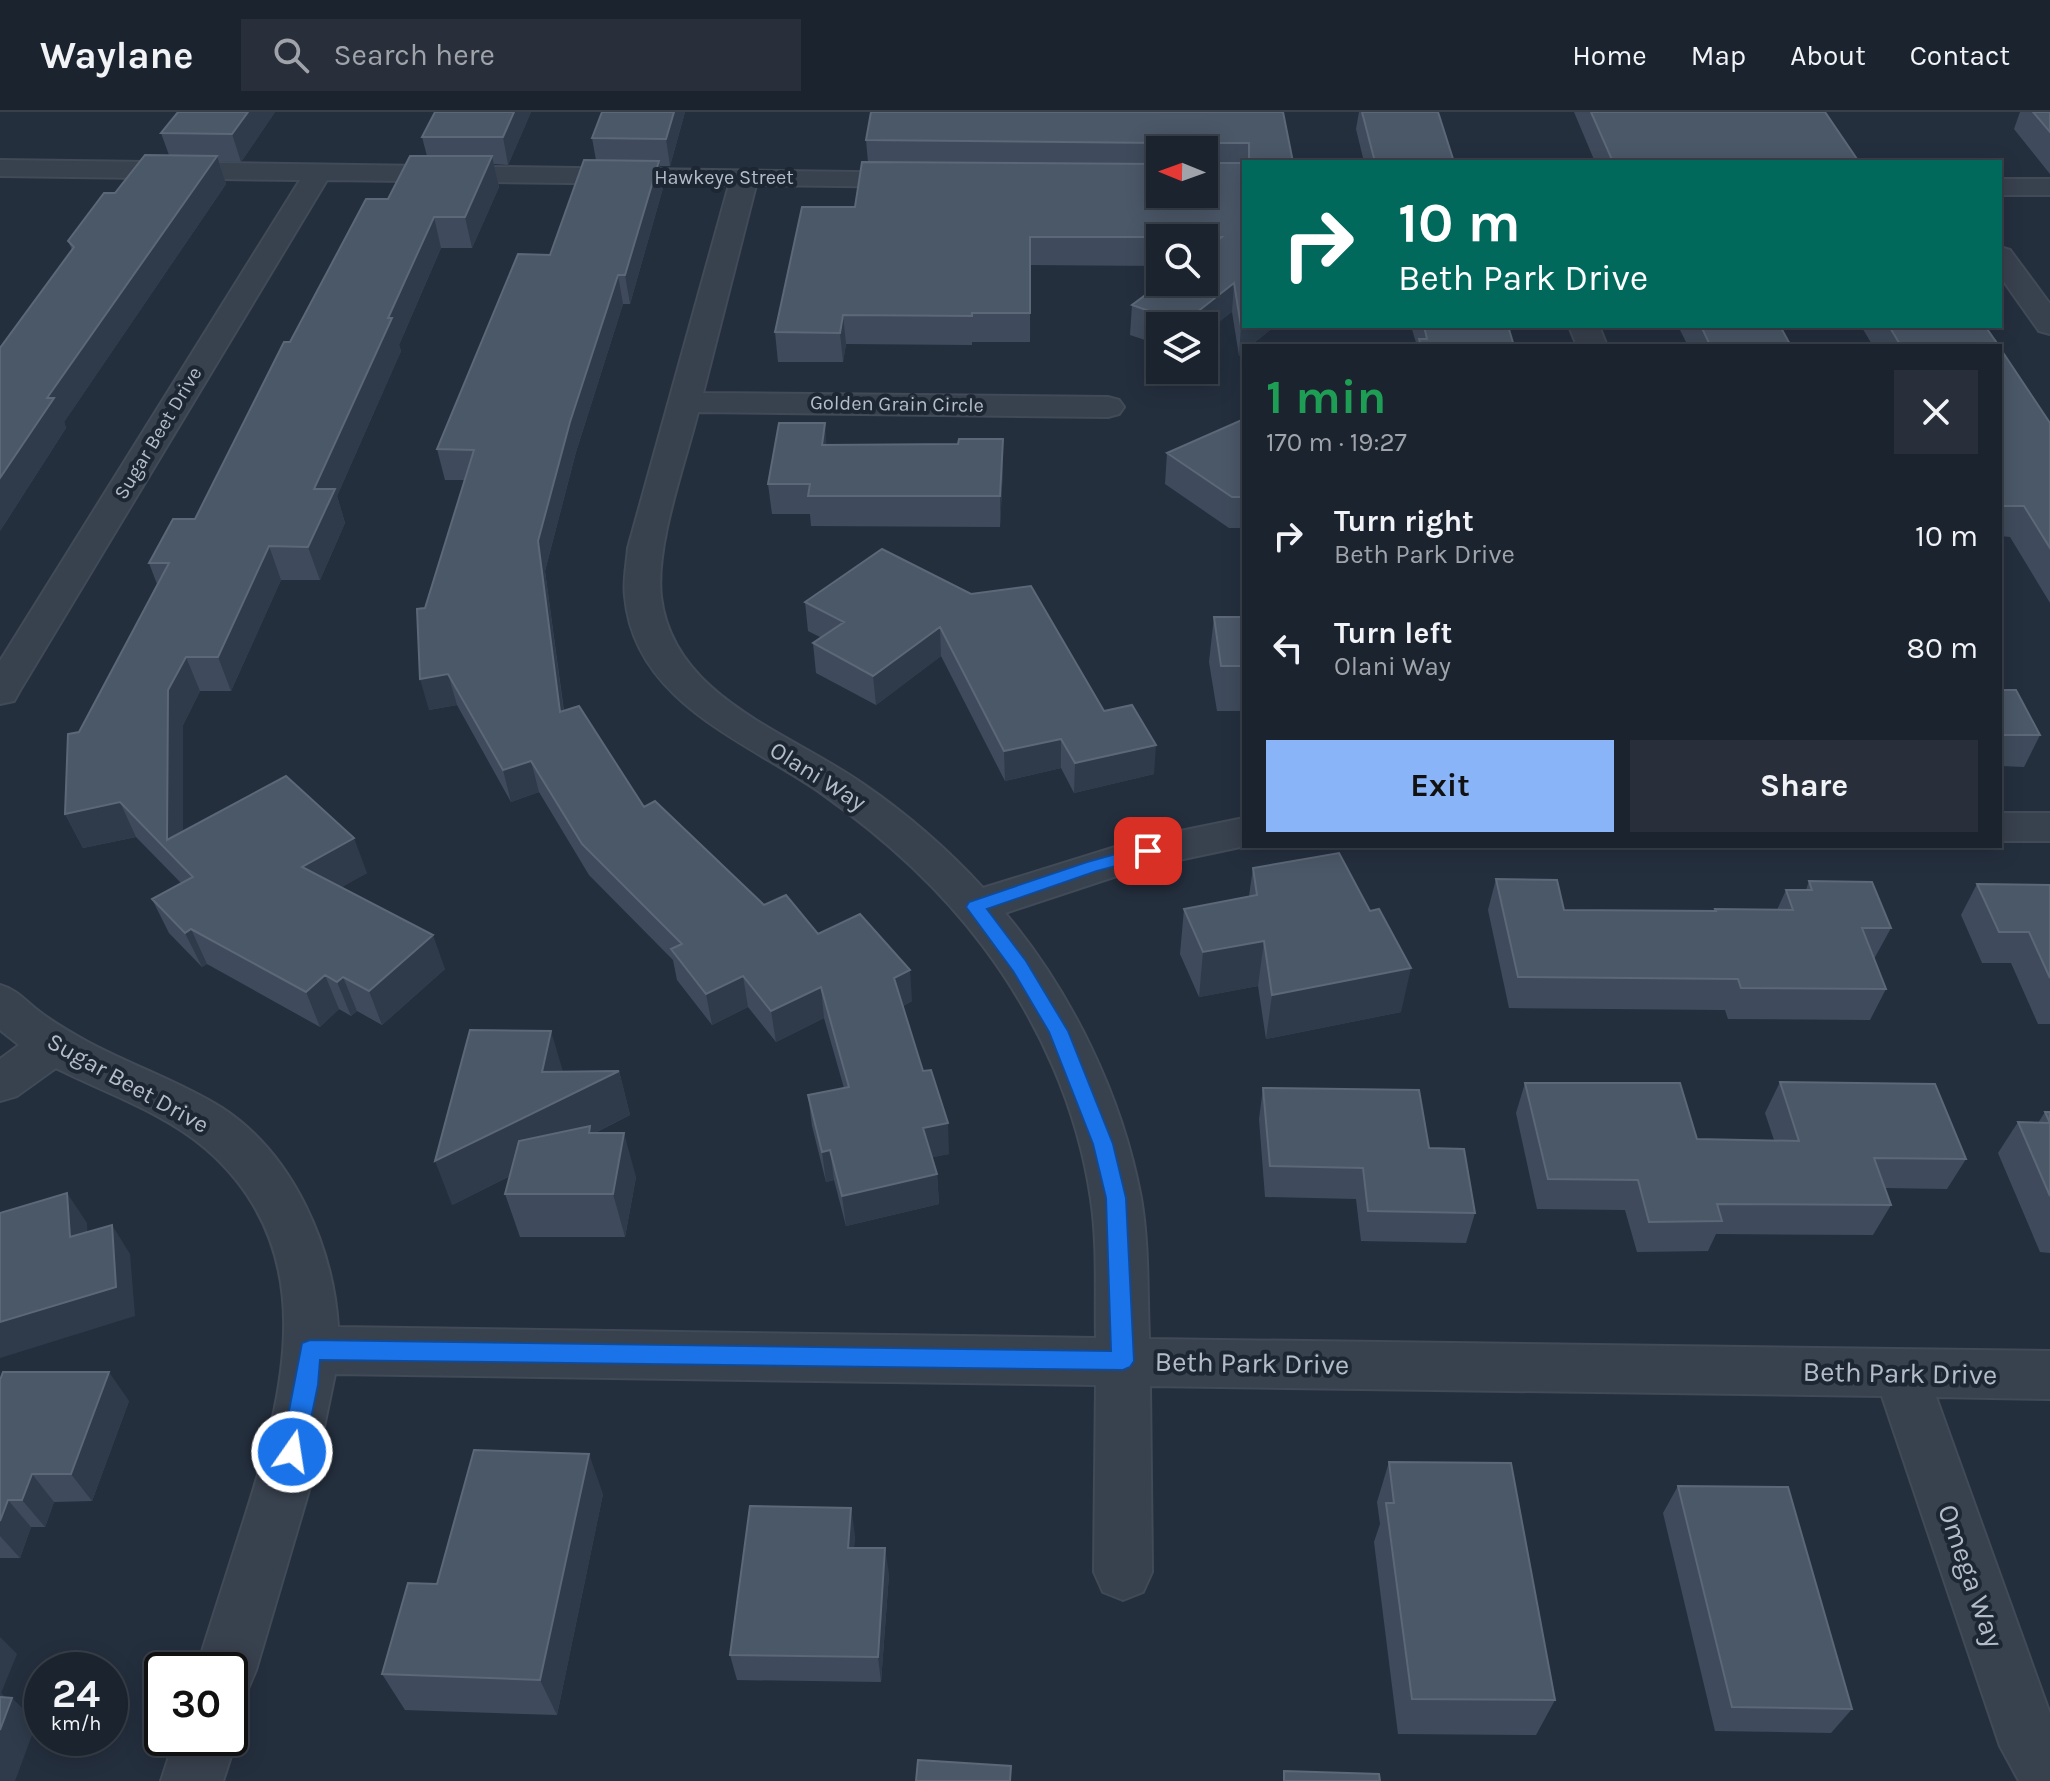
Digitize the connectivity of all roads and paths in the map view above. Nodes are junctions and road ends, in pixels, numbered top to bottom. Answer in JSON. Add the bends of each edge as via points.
{"nodes":[{"id":1,"x":0,"y":168,"type":"edge"},
{"id":2,"x":317,"y":174,"type":"junction"},
{"id":3,"x":745,"y":177,"type":"junction"},
{"id":4,"x":936,"y":179,"type":"edge"},
{"id":5,"x":2002,"y":187,"type":"edge"},
{"id":6,"x":2050,"y":187,"type":"edge"},
{"id":7,"x":2002,"y":259,"type":"edge"},
{"id":8,"x":2050,"y":325,"type":"edge"},
{"id":9,"x":685,"y":402,"type":"junction"},
{"id":10,"x":1108,"y":407,"type":"dead end"},
{"id":11,"x":0,"y":692,"type":"edge"},
{"id":12,"x":2002,"y":827,"type":"edge"},
{"id":13,"x":2050,"y":827,"type":"edge"},
{"id":14,"x":1242,"y":832,"type":"edge"},
{"id":15,"x":975,"y":907,"type":"junction"},
{"id":16,"x":0,"y":1002,"type":"edge"},
{"id":17,"x":54,"y":1045,"type":"junction"},
{"id":18,"x":0,"y":1083,"type":"edge"},
{"id":19,"x":310,"y":1350,"type":"junction"},
{"id":20,"x":1123,"y":1361,"type":"junction"},
{"id":21,"x":1901,"y":1373,"type":"junction"},
{"id":22,"x":2050,"y":1375,"type":"edge"},
{"id":23,"x":1123,"y":1572,"type":"dead end"},
{"id":24,"x":232,"y":1652,"type":"edge"},
{"id":25,"x":200,"y":1756,"type":"edge"},
{"id":26,"x":2050,"y":1775,"type":"edge"},
{"id":27,"x":192,"y":1781,"type":"edge"}],
"edges":[{"from":1,"to":2,"type":"street","name":"Hawkeye Street"},
{"from":2,"to":3,"type":"street","name":"Hawkeye Street"},
{"from":2,"to":11,"type":"street","name":"Sugar Beet Drive"},
{"from":3,"to":4,"type":"street","name":"Hawkeye Street"},
{"from":3,"to":9,"type":"street","name":"Olani Way"},
{"from":5,"to":6,"type":"street"},
{"from":7,"to":8,"type":"street"},
{"from":9,"to":10,"type":"street","name":"Golden Grain Circle"},
{"from":9,"to":15,"type":"street","name":"Olani Way","via":[[642,570],[645,616],[667,666],[715,712],[879,815]]},
{"from":12,"to":13,"type":"street"},
{"from":14,"to":15,"type":"street","via":[[1093,866]]},
{"from":15,"to":20,"type":"street","name":"Olani Way","via":[[1058,1031],[1103,1144],[1116,1198]]},
{"from":16,"to":17,"type":"street","name":"Sugar Beet Drive"},
{"from":17,"to":18,"type":"street"},
{"from":17,"to":19,"type":"street","name":"Sugar Beet Drive","via":[[170,1100],[241,1152],[285,1218],[301,1258],[310,1299]]},
{"from":19,"to":20,"type":"street","name":"Beth Park Drive"},
{"from":19,"to":24,"type":"street","name":"Sugar Beet Drive","via":[[287,1475]]},
{"from":20,"to":21,"type":"street","name":"Beth Park Drive"},
{"from":20,"to":23,"type":"street","name":"Olani Way"},
{"from":21,"to":22,"type":"street","name":"Beth Park Drive"},
{"from":21,"to":26,"type":"street","name":"Omega Way","via":[[2022,1724]]},
{"from":25,"to":27,"type":"street"}]}
